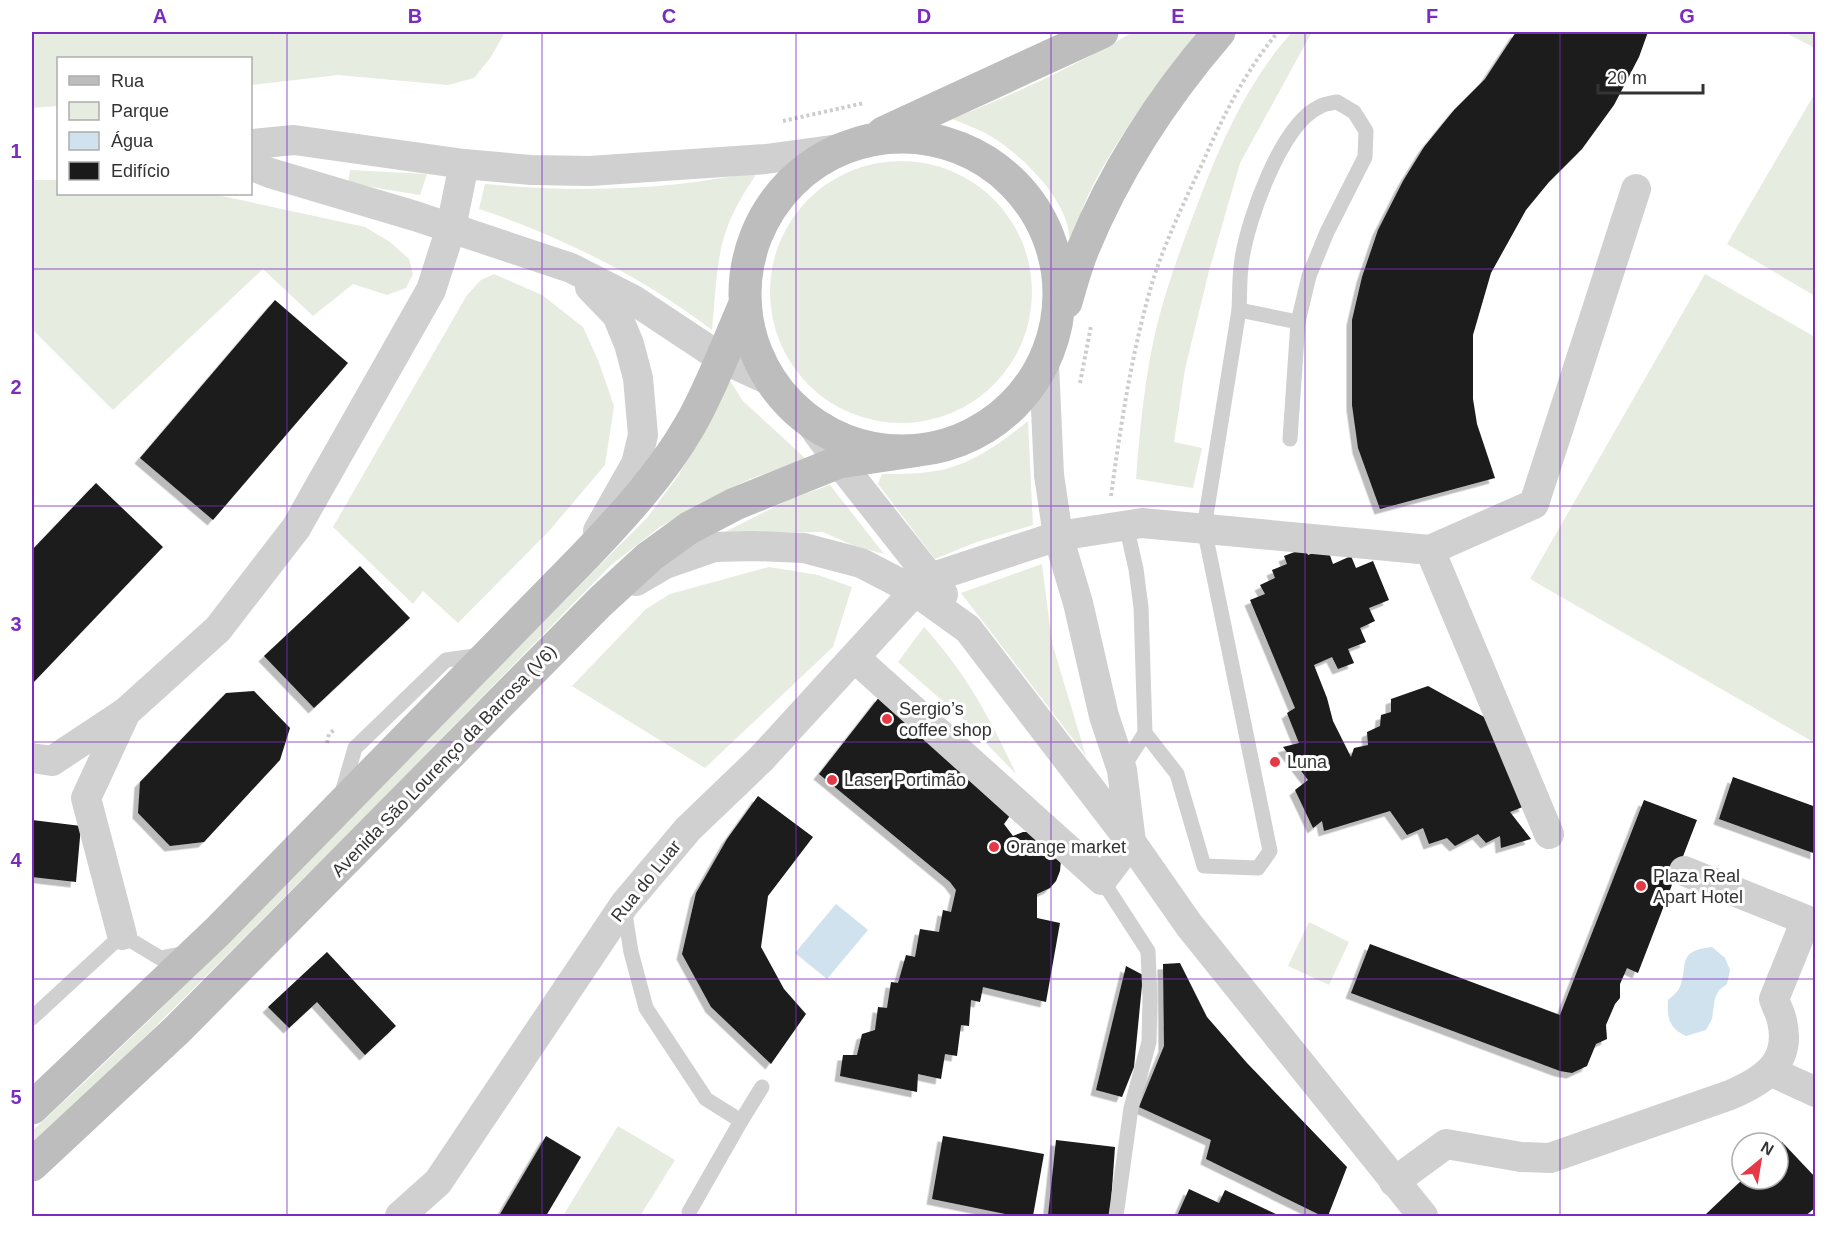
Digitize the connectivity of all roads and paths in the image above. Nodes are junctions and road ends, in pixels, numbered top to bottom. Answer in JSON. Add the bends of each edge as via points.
{"nodes":[{"id":1,"x":1102,"y":32,"type":"edge"},
{"id":2,"x":1219,"y":32,"type":"edge"},
{"id":3,"x":1278,"y":32,"type":"edge"},
{"id":4,"x":865,"y":102,"type":"dead end"},
{"id":5,"x":772,"y":123,"type":"dead end"},
{"id":6,"x":252,"y":145,"type":"edge"},
{"id":7,"x":852,"y":145,"type":"junction"},
{"id":8,"x":464,"y":164,"type":"junction"},
{"id":9,"x":252,"y":165,"type":"edge"},
{"id":10,"x":1636,"y":189,"type":"dead end"},
{"id":11,"x":452,"y":228,"type":"junction"},
{"id":12,"x":571,"y":268,"type":"junction"},
{"id":13,"x":745,"y":304,"type":"junction"},
{"id":14,"x":1239,"y":310,"type":"junction"},
{"id":15,"x":1093,"y":316,"type":"dead end"},
{"id":16,"x":1298,"y":322,"type":"junction"},
{"id":17,"x":1049,"y":351,"type":"junction"},
{"id":18,"x":721,"y":358,"type":"junction"},
{"id":19,"x":771,"y":381,"type":"junction"},
{"id":20,"x":1079,"y":390,"type":"dead end"},
{"id":21,"x":809,"y":421,"type":"junction"},
{"id":22,"x":1290,"y":439,"type":"dead end"},
{"id":23,"x":913,"y":451,"type":"junction"},
{"id":24,"x":839,"y":462,"type":"junction"},
{"id":25,"x":1118,"y":513,"type":"junction"},
{"id":26,"x":1204,"y":528,"type":"junction"},
{"id":27,"x":1058,"y":536,"type":"junction"},
{"id":28,"x":1430,"y":550,"type":"junction"},
{"id":29,"x":584,"y":557,"type":"junction"},
{"id":30,"x":923,"y":585,"type":"junction"},
{"id":31,"x":600,"y":602,"type":"junction"},
{"id":32,"x":855,"y":658,"type":"junction"},
{"id":33,"x":126,"y":712,"type":"junction"},
{"id":34,"x":337,"y":727,"type":"dead end"},
{"id":35,"x":1144,"y":733,"type":"junction"},
{"id":36,"x":327,"y":745,"type":"dead end"},
{"id":37,"x":42,"y":760,"type":"edge"},
{"id":38,"x":1122,"y":770,"type":"junction"},
{"id":39,"x":86,"y":798,"type":"junction"},
{"id":40,"x":1549,"y":834,"type":"dead end"},
{"id":41,"x":1131,"y":842,"type":"junction"},
{"id":42,"x":1684,"y":871,"type":"dead end"},
{"id":43,"x":1102,"y":880,"type":"junction"},
{"id":44,"x":624,"y":905,"type":"junction"},
{"id":45,"x":122,"y":935,"type":"junction"},
{"id":46,"x":198,"y":951,"type":"junction"},
{"id":47,"x":32,"y":1018,"type":"edge"},
{"id":48,"x":1770,"y":1071,"type":"junction"},
{"id":49,"x":762,"y":1087,"type":"dead end"},
{"id":50,"x":1815,"y":1092,"type":"edge"},
{"id":51,"x":32,"y":1107,"type":"edge"},
{"id":52,"x":741,"y":1121,"type":"junction"},
{"id":53,"x":32,"y":1165,"type":"edge"},
{"id":54,"x":1394,"y":1182,"type":"junction"},
{"id":55,"x":689,"y":1212,"type":"dead end"},
{"id":56,"x":400,"y":1216,"type":"edge"},
{"id":57,"x":1116,"y":1216,"type":"edge"},
{"id":58,"x":1423,"y":1216,"type":"edge"}],
"edges":[{"from":1,"to":7,"type":"main road","name":"Avenida São Lourenço da Barrosa (V6)"},
{"from":2,"to":17,"type":"main road","name":"Avenida São Lourenço da Barrosa (V6)","via":[[1187,69],[1120,172],[1082,250]]},
{"from":3,"to":25,"type":"path","via":[[1234,97],[1177,218],[1154,279],[1123,413]]},
{"from":4,"to":5,"type":"path"},
{"from":6,"to":8,"type":"street","via":[[294,140]]},
{"from":7,"to":8,"type":"street","via":[[766,159],[590,171]]},
{"from":7,"to":13,"type":"main road","name":"Avenida São Lourenço da Barrosa (V6)","via":[[814,163],[775,200],[750,249]]},
{"from":7,"to":17,"type":"main road","name":"Avenida São Lourenço da Barrosa (V6)","via":[[901,136],[946,142],[988,162],[1016,185],[1034,206],[1056,256],[1060,302]]},
{"from":8,"to":11,"type":"street"},
{"from":9,"to":11,"type":"street"},
{"from":10,"to":28,"type":"street","via":[[1534,504]]},
{"from":11,"to":12,"type":"street"},
{"from":11,"to":33,"type":"street","via":[[431,290],[296,528],[218,629]]},
{"from":12,"to":18,"type":"street","via":[[632,299]]},
{"from":12,"to":29,"type":"street","via":[[617,315],[638,378],[643,435],[636,464]]},
{"from":13,"to":18,"type":"main road","name":"Avenida São Lourenço da Barrosa (V6)"},
{"from":13,"to":19,"type":"main road","name":"Avenida São Lourenço da Barrosa (V6)","via":[[749,331]]},
{"from":14,"to":16,"type":"lane"},
{"from":14,"to":16,"type":"lane","via":[[1242,260],[1251,215],[1285,141],[1318,107],[1337,102],[1354,111],[1366,131],[1365,158],[1327,232]]},
{"from":14,"to":26,"type":"lane"},
{"from":15,"to":20,"type":"path"},
{"from":16,"to":22,"type":"lane"},
{"from":17,"to":23,"type":"main road","name":"Avenida São Lourenço da Barrosa (V6)","via":[[1030,387],[991,425],[940,447]]},
{"from":17,"to":27,"type":"street","via":[[1049,475]]},
{"from":18,"to":19,"type":"street"},
{"from":18,"to":29,"type":"main road","name":"Avenida São Lourenço da Barrosa (V6)","via":[[691,424],[665,465]]},
{"from":19,"to":21,"type":"main road","name":"Avenida São Lourenço da Barrosa (V6)"},
{"from":21,"to":23,"type":"main road","name":"Avenida São Lourenço da Barrosa (V6)","via":[[858,445],[885,451]]},
{"from":21,"to":24,"type":"street"},
{"from":23,"to":24,"type":"main road","name":"Avenida São Lourenço da Barrosa (V6)"},
{"from":24,"to":30,"type":"street"},
{"from":24,"to":31,"type":"main road","name":"Avenida São Lourenço da Barrosa (V6)","via":[[735,504],[689,528],[649,557]]},
{"from":25,"to":26,"type":"street","via":[[1143,523]]},
{"from":25,"to":27,"type":"street"},
{"from":25,"to":35,"type":"lane","via":[[1136,569],[1141,607]]},
{"from":26,"to":28,"type":"street"},
{"from":26,"to":35,"type":"lane","via":[[1270,850],[1258,868],[1204,866],[1177,774]]},
{"from":27,"to":30,"type":"street"},
{"from":27,"to":38,"type":"street","via":[[1104,717]]},
{"from":28,"to":40,"type":"street"},
{"from":29,"to":46,"type":"main road","name":"Avenida São Lourenço da Barrosa (V6)"},
{"from":30,"to":31,"type":"street","via":[[804,548],[714,547],[665,564]]},
{"from":30,"to":32,"type":"street","name":"Rua do Luar"},
{"from":30,"to":41,"type":"street","via":[[968,628]]},
{"from":31,"to":53,"type":"main road","name":"Avenida São Lourenço da Barrosa (V6)","via":[[178,1029]]},
{"from":32,"to":43,"type":"street"},
{"from":32,"to":44,"type":"street","name":"Rua do Luar","via":[[761,759],[688,829]]},
{"from":33,"to":37,"type":"street"},
{"from":33,"to":39,"type":"street"},
{"from":34,"to":36,"type":"path","via":[[329,734]]},
{"from":35,"to":38,"type":"lane"},
{"from":37,"to":39,"type":"street"},
{"from":38,"to":41,"type":"street"},
{"from":39,"to":45,"type":"street"},
{"from":41,"to":43,"type":"street"},
{"from":41,"to":54,"type":"street","via":[[1189,925]]},
{"from":42,"to":48,"type":"street","via":[[1806,920],[1774,999],[1783,1022],[1783,1045]]},
{"from":43,"to":57,"type":"lane","via":[[1148,951],[1150,998],[1149,1042],[1131,1108]]},
{"from":44,"to":52,"type":"lane","via":[[646,1008],[706,1099]]},
{"from":44,"to":56,"type":"street","name":"Rua do Luar","via":[[438,1182]]},
{"from":45,"to":46,"type":"lane","via":[[160,958]]},
{"from":45,"to":47,"type":"lane"},
{"from":46,"to":51,"type":"main road","name":"Avenida São Lourenço da Barrosa (V6)"},
{"from":48,"to":50,"type":"street"},
{"from":48,"to":54,"type":"street","via":[[1755,1084],[1730,1095],[1550,1158],[1446,1144]]},
{"from":49,"to":52,"type":"lane"},
{"from":52,"to":55,"type":"lane"},
{"from":54,"to":58,"type":"street"}]}
